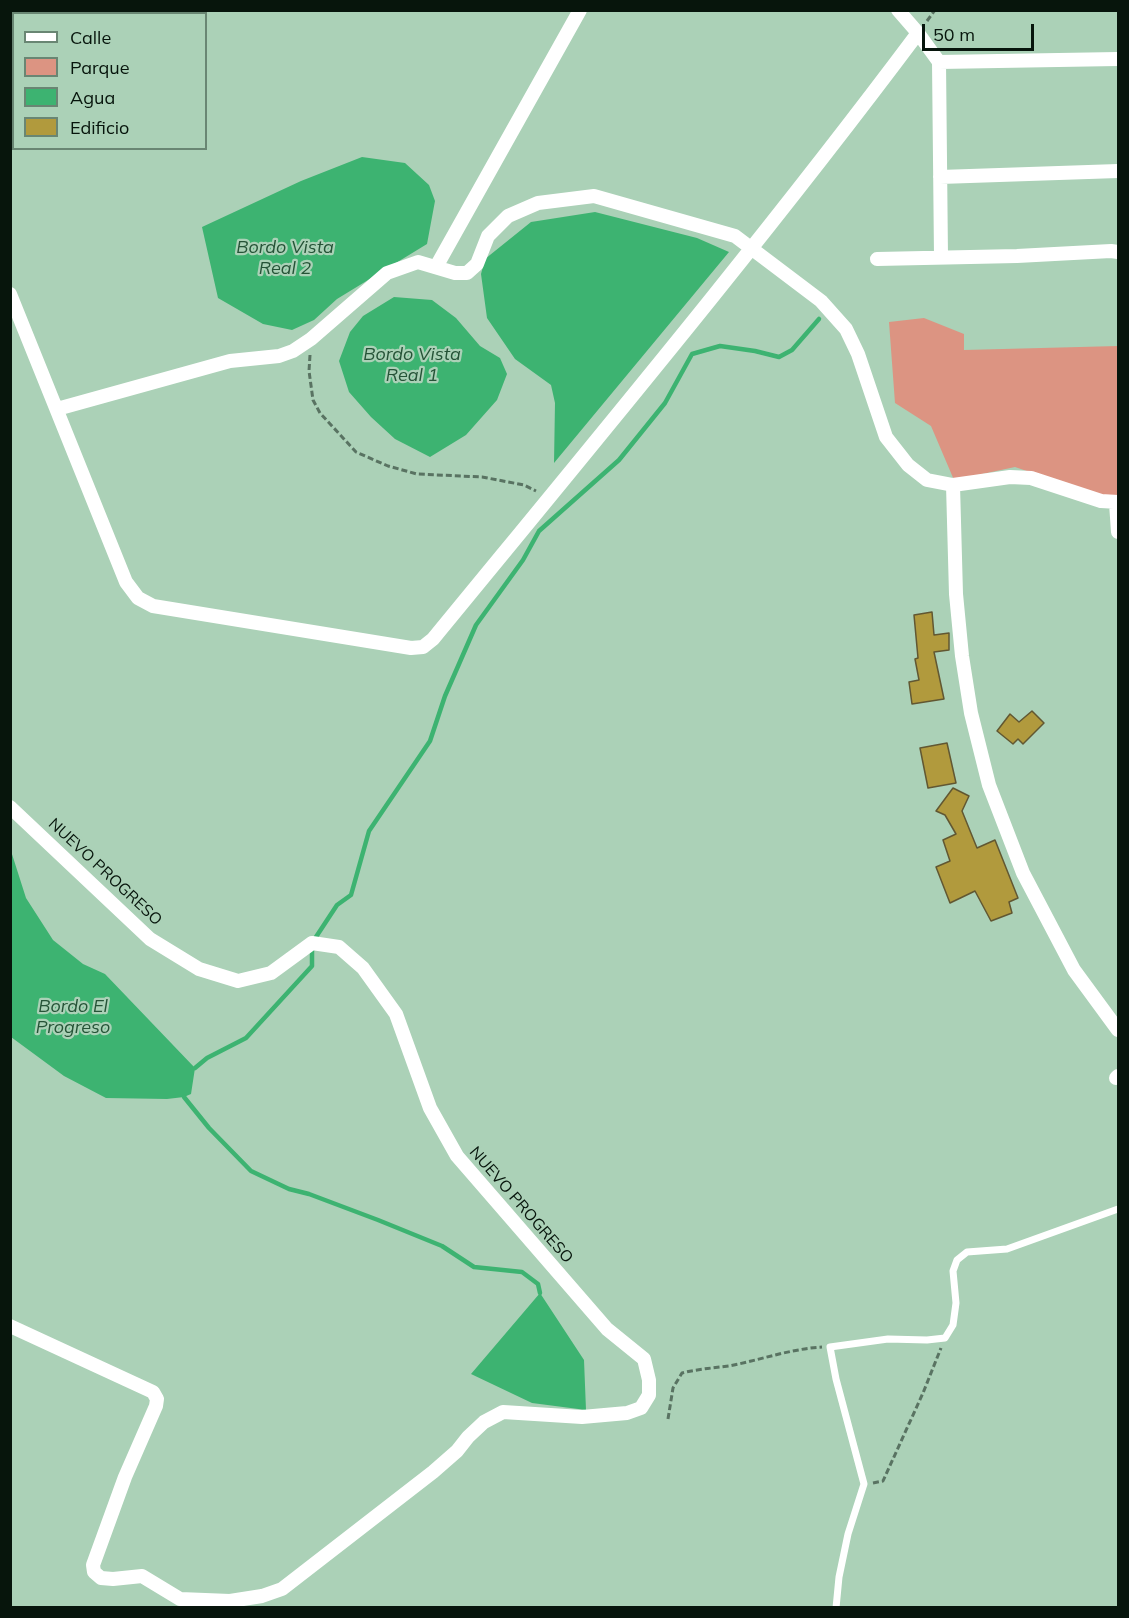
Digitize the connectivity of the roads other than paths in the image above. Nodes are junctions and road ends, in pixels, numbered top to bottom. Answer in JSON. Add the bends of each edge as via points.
{"nodes":[{"id":1,"x":580,"y":10,"type":"edge"},
{"id":2,"x":898,"y":10,"type":"edge"},
{"id":3,"x":918,"y":33,"type":"junction"},
{"id":4,"x":1119,"y":59,"type":"edge"},
{"id":5,"x":939,"y":62,"type":"junction"},
{"id":6,"x":1119,"y":171,"type":"edge"},
{"id":7,"x":940,"y":177,"type":"junction"},
{"id":8,"x":752,"y":249,"type":"junction"},
{"id":9,"x":1119,"y":252,"type":"edge"},
{"id":10,"x":941,"y":256,"type":"junction"},
{"id":11,"x":877,"y":259,"type":"dead end"},
{"id":12,"x":436,"y":267,"type":"junction"},
{"id":13,"x":10,"y":294,"type":"edge"},
{"id":14,"x":57,"y":409,"type":"junction"},
{"id":15,"x":952,"y":485,"type":"junction"},
{"id":16,"x":1117,"y":502,"type":"edge"},
{"id":17,"x":1119,"y":532,"type":"edge"},
{"id":18,"x":10,"y":807,"type":"edge"},
{"id":19,"x":1119,"y":1030,"type":"edge"},
{"id":20,"x":1119,"y":1209,"type":"edge"},
{"id":21,"x":10,"y":1326,"type":"edge"},
{"id":22,"x":836,"y":1608,"type":"edge"}],
"edges":[{"from":1,"to":12,"type":"street"},
{"from":2,"to":3,"type":"street"},
{"from":3,"to":5,"type":"street"},
{"from":3,"to":8,"type":"street"},
{"from":4,"to":5,"type":"street"},
{"from":5,"to":7,"type":"street"},
{"from":6,"to":7,"type":"street"},
{"from":7,"to":10,"type":"street"},
{"from":8,"to":12,"type":"street","via":[[735,236],[594,196],[538,203],[507,216],[488,236],[477,264],[467,273]]},
{"from":8,"to":14,"type":"street","via":[[434,639],[423,647],[153,606],[138,598],[126,582]]},
{"from":8,"to":15,"type":"street","via":[[821,301],[846,329],[886,437],[908,465],[927,480]]},
{"from":9,"to":10,"type":"street"},
{"from":10,"to":11,"type":"street"},
{"from":12,"to":14,"type":"street","via":[[418,262],[387,273],[293,351],[230,360]]},
{"from":13,"to":14,"type":"street"},
{"from":15,"to":16,"type":"street","via":[[1031,478],[1101,501]]},
{"from":15,"to":19,"type":"street","via":[[962,656],[989,785],[1023,873],[1074,970]]},
{"from":16,"to":17,"type":"street"},
{"from":18,"to":21,"type":"street","name":"NUEVO PROGRESO","via":[[150,939],[199,969],[238,981],[272,973],[312,943],[339,946],[363,968],[396,1014],[430,1108],[457,1156],[607,1329],[644,1359],[648,1395],[641,1408],[627,1413],[582,1417],[503,1412],[484,1422],[433,1472],[282,1589],[230,1600],[180,1599],[141,1576],[102,1578],[94,1572],[93,1565],[156,1406],[153,1392]]},
{"from":20,"to":22,"type":"lane","via":[[1006,1249],[967,1252],[957,1260],[953,1271],[956,1303],[953,1325],[945,1338],[888,1339],[830,1347],[864,1484],[848,1534]]}]}
